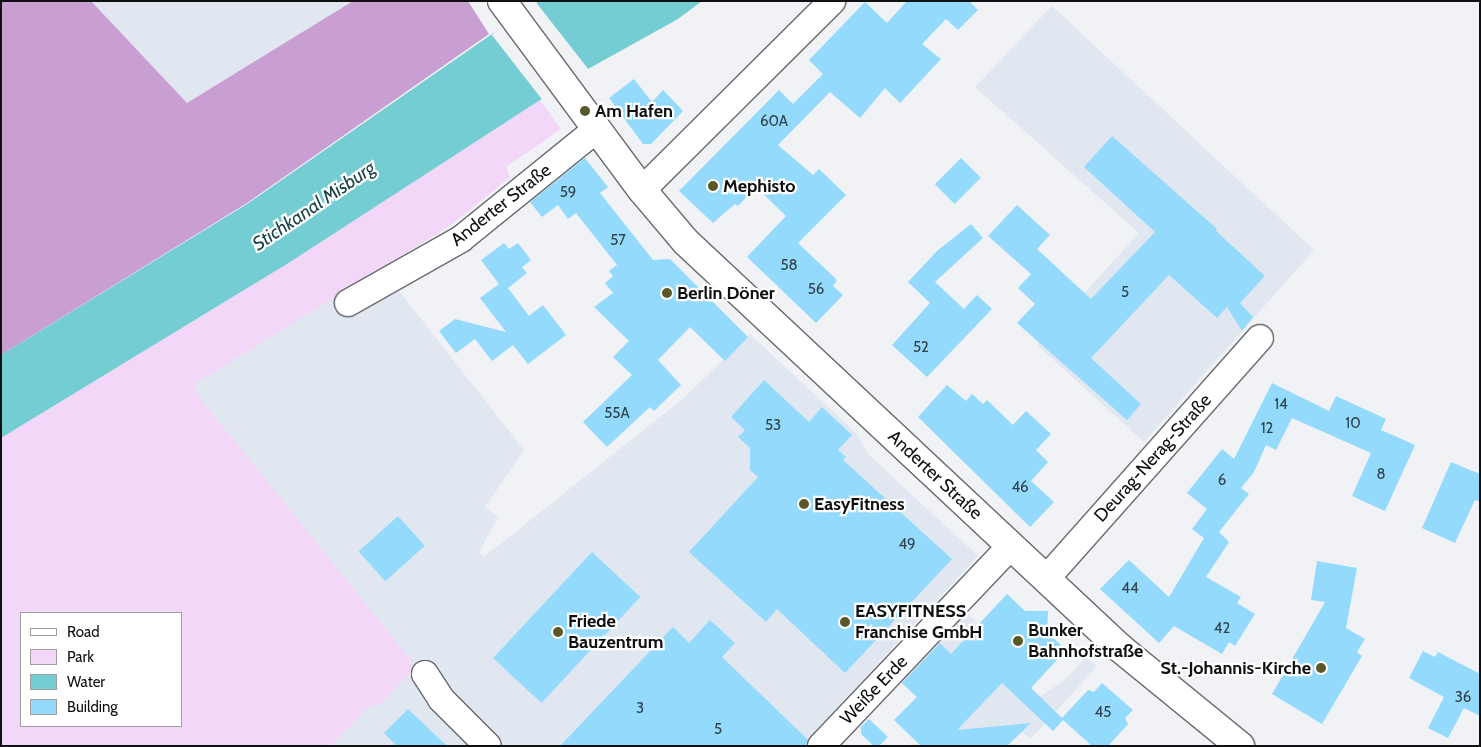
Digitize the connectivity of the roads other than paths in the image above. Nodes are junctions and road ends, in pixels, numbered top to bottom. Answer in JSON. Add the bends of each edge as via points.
{"nodes":[{"id":1,"x":832,"y":1,"type":"edge"},
{"id":2,"x":505,"y":6,"type":"edge"},
{"id":3,"x":597,"y":129,"type":"junction"},
{"id":4,"x":642,"y":190,"type":"junction"},
{"id":5,"x":348,"y":303,"type":"dead end"},
{"id":6,"x":1260,"y":338,"type":"dead end"},
{"id":7,"x":1011,"y":546,"type":"junction"},
{"id":8,"x":1046,"y":579,"type":"junction"},
{"id":9,"x":425,"y":674,"type":"dead end"},
{"id":10,"x":488,"y":746,"type":"edge"},
{"id":11,"x":821,"y":746,"type":"edge"},
{"id":12,"x":1240,"y":746,"type":"edge"}],
"edges":[{"from":1,"to":4,"type":"street"},
{"from":2,"to":3,"type":"main road","name":"Anderter Straße"},
{"from":3,"to":4,"type":"main road","name":"Anderter Straße"},
{"from":3,"to":5,"type":"street","name":"Anderter Straße","via":[[461,238]]},
{"from":4,"to":7,"type":"main road","name":"Anderter Straße","via":[[707,262]]},
{"from":6,"to":8,"type":"street","name":"Deurag-Nerag-Straße"},
{"from":7,"to":8,"type":"main road","name":"Anderter Straße"},
{"from":7,"to":11,"type":"street","name":"Weiße Erde"},
{"from":8,"to":12,"type":"main road","name":"Anderter Straße","via":[[1154,678]]},
{"from":9,"to":10,"type":"street","via":[[441,700]]}]}
